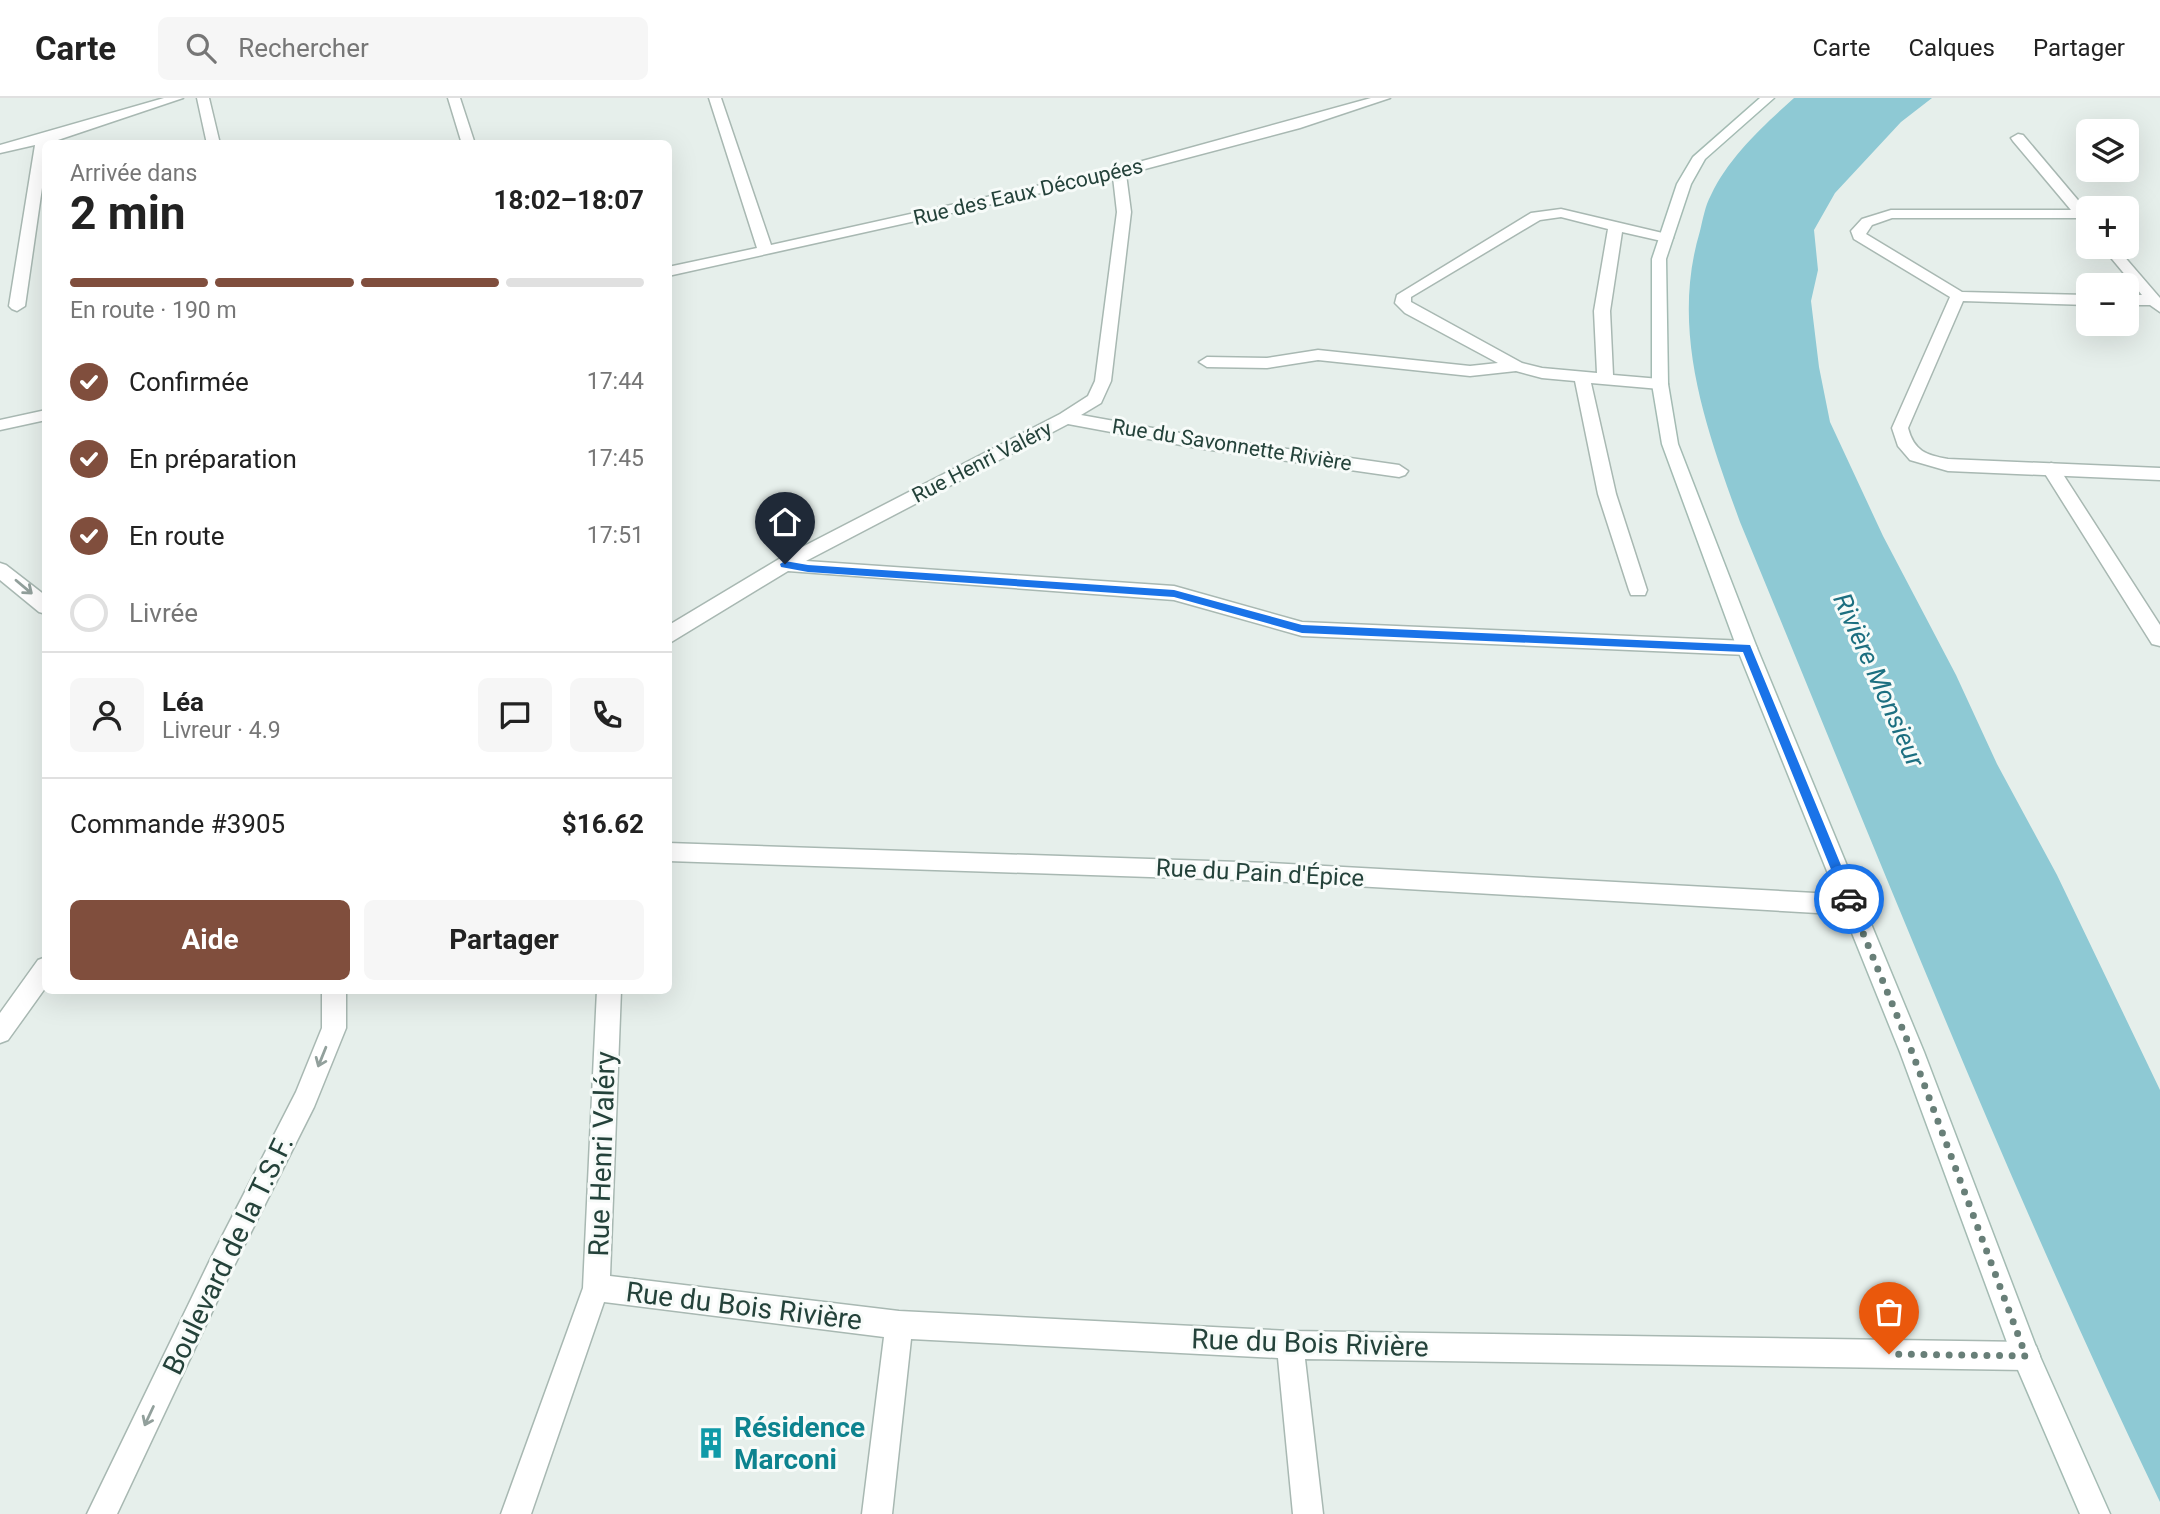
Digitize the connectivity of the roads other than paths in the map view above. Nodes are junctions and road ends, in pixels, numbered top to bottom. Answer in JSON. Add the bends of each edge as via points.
{"nodes":[{"id":1,"x":177,"y":98,"type":"edge"},
{"id":2,"x":203,"y":98,"type":"edge"},
{"id":3,"x":454,"y":98,"type":"edge"},
{"id":4,"x":715,"y":98,"type":"edge"},
{"id":5,"x":1384,"y":98,"type":"edge"},
{"id":6,"x":1768,"y":98,"type":"edge"},
{"id":7,"x":2018,"y":138,"type":"dead end"},
{"id":8,"x":42,"y":139,"type":"junction"},
{"id":9,"x":213,"y":140,"type":"edge"},
{"id":10,"x":467,"y":140,"type":"edge"},
{"id":11,"x":0,"y":149,"type":"edge"},
{"id":12,"x":1119,"y":172,"type":"junction"},
{"id":13,"x":2076,"y":207,"type":"edge"},
{"id":14,"x":2076,"y":218,"type":"edge"},
{"id":15,"x":1616,"y":226,"type":"junction"},
{"id":16,"x":1665,"y":238,"type":"junction"},
{"id":17,"x":765,"y":250,"type":"junction"},
{"id":18,"x":2119,"y":259,"type":"edge"},
{"id":19,"x":672,"y":271,"type":"edge"},
{"id":20,"x":1958,"y":296,"type":"junction"},
{"id":21,"x":2076,"y":300,"type":"edge"},
{"id":22,"x":2139,"y":302,"type":"edge"},
{"id":23,"x":2157,"y":304,"type":"edge"},
{"id":24,"x":17,"y":306,"type":"dead end"},
{"id":25,"x":1207,"y":362,"type":"dead end"},
{"id":26,"x":1516,"y":366,"type":"junction"},
{"id":27,"x":1582,"y":377,"type":"junction"},
{"id":28,"x":1605,"y":379,"type":"junction"},
{"id":29,"x":1661,"y":384,"type":"junction"},
{"id":30,"x":42,"y":416,"type":"edge"},
{"id":31,"x":1066,"y":418,"type":"junction"},
{"id":32,"x":0,"y":425,"type":"edge"},
{"id":33,"x":2051,"y":469,"type":"junction"},
{"id":34,"x":1399,"y":471,"type":"dead end"},
{"id":35,"x":2160,"y":474,"type":"edge"},
{"id":36,"x":785,"y":564,"type":"junction"},
{"id":37,"x":0,"y":570,"type":"edge"},
{"id":38,"x":1638,"y":590,"type":"dead end"},
{"id":39,"x":42,"y":604,"type":"edge"},
{"id":40,"x":672,"y":634,"type":"edge"},
{"id":41,"x":2159,"y":639,"type":"edge"},
{"id":42,"x":1747,"y":648,"type":"junction"},
{"id":43,"x":672,"y":852,"type":"edge"},
{"id":44,"x":1852,"y":905,"type":"junction"},
{"id":45,"x":42,"y":973,"type":"edge"},
{"id":46,"x":334,"y":994,"type":"edge"},
{"id":47,"x":609,"y":994,"type":"edge"},
{"id":48,"x":0,"y":1032,"type":"edge"},
{"id":49,"x":596,"y":1288,"type":"junction"},
{"id":50,"x":899,"y":1325,"type":"junction"},
{"id":51,"x":1290,"y":1345,"type":"junction"},
{"id":52,"x":2026,"y":1356,"type":"junction"},
{"id":53,"x":102,"y":1514,"type":"edge"},
{"id":54,"x":516,"y":1514,"type":"edge"},
{"id":55,"x":877,"y":1514,"type":"edge"},
{"id":56,"x":1308,"y":1514,"type":"edge"},
{"id":57,"x":2095,"y":1514,"type":"edge"}],
"edges":[{"from":1,"to":8,"type":"street"},
{"from":2,"to":9,"type":"street"},
{"from":3,"to":10,"type":"street"},
{"from":4,"to":17,"type":"street"},
{"from":5,"to":12,"type":"street","name":"Rue des Eaux Découpées","via":[[1280,132]]},
{"from":6,"to":16,"type":"street","via":[[1700,157],[1684,184]]},
{"from":7,"to":13,"type":"street"},
{"from":8,"to":11,"type":"street"},
{"from":8,"to":24,"type":"street"},
{"from":12,"to":17,"type":"street","name":"Rue des Eaux Découpées"},
{"from":12,"to":31,"type":"street","name":"Rue Henri Valéry","via":[[1124,212],[1104,381],[1095,399]]},
{"from":14,"to":20,"type":"street","via":[[1891,215],[1867,222],[1858,230],[1859,236]]},
{"from":15,"to":16,"type":"street"},
{"from":15,"to":26,"type":"street","via":[[1561,213],[1536,216],[1404,295],[1403,303],[1410,310]]},
{"from":15,"to":28,"type":"street","via":[[1602,311]]},
{"from":16,"to":29,"type":"street","via":[[1659,259]]},
{"from":17,"to":19,"type":"street","name":"Rue des Eaux Découpées"},
{"from":18,"to":23,"type":"street"},
{"from":20,"to":21,"type":"street"},
{"from":20,"to":33,"type":"street","via":[[1900,428],[1903,444],[1914,457],[1948,465]]},
{"from":22,"to":23,"type":"street"},
{"from":25,"to":26,"type":"street","via":[[1267,363],[1318,355],[1470,371]]},
{"from":26,"to":27,"type":"street"},
{"from":27,"to":28,"type":"street"},
{"from":27,"to":38,"type":"street","via":[[1607,494]]},
{"from":28,"to":29,"type":"street"},
{"from":29,"to":42,"type":"street","via":[[1670,444]]},
{"from":30,"to":32,"type":"street"},
{"from":31,"to":34,"type":"street","name":"Rue du Savonnette Rivière"},
{"from":31,"to":36,"type":"street","name":"Rue Henri Valéry"},
{"from":33,"to":35,"type":"street"},
{"from":33,"to":41,"type":"street"},
{"from":36,"to":40,"type":"street","name":"Rue Henri Valéry"},
{"from":36,"to":42,"type":"street","via":[[1174,593],[1302,629]]},
{"from":37,"to":39,"type":"street","one_way":true},
{"from":42,"to":44,"type":"street"},
{"from":43,"to":44,"type":"street","name":"Rue du Pain d'Épice","via":[[1269,872]]},
{"from":44,"to":52,"type":"street"},
{"from":45,"to":48,"type":"street"},
{"from":46,"to":53,"type":"street","name":"Boulevard de la T.S.F.","one_way":true,"via":[[334,1028],[305,1099]]},
{"from":47,"to":49,"type":"street","name":"Rue Henri Valéry"},
{"from":49,"to":50,"type":"street","name":"Rue du Bois Rivière"},
{"from":49,"to":54,"type":"street","name":"Rue Henri Valéry"},
{"from":50,"to":51,"type":"street","name":"Rue du Bois Rivière"},
{"from":50,"to":55,"type":"street"},
{"from":51,"to":52,"type":"street","name":"Rue du Bois Rivière"},
{"from":51,"to":56,"type":"street"},
{"from":52,"to":57,"type":"street"}]}
